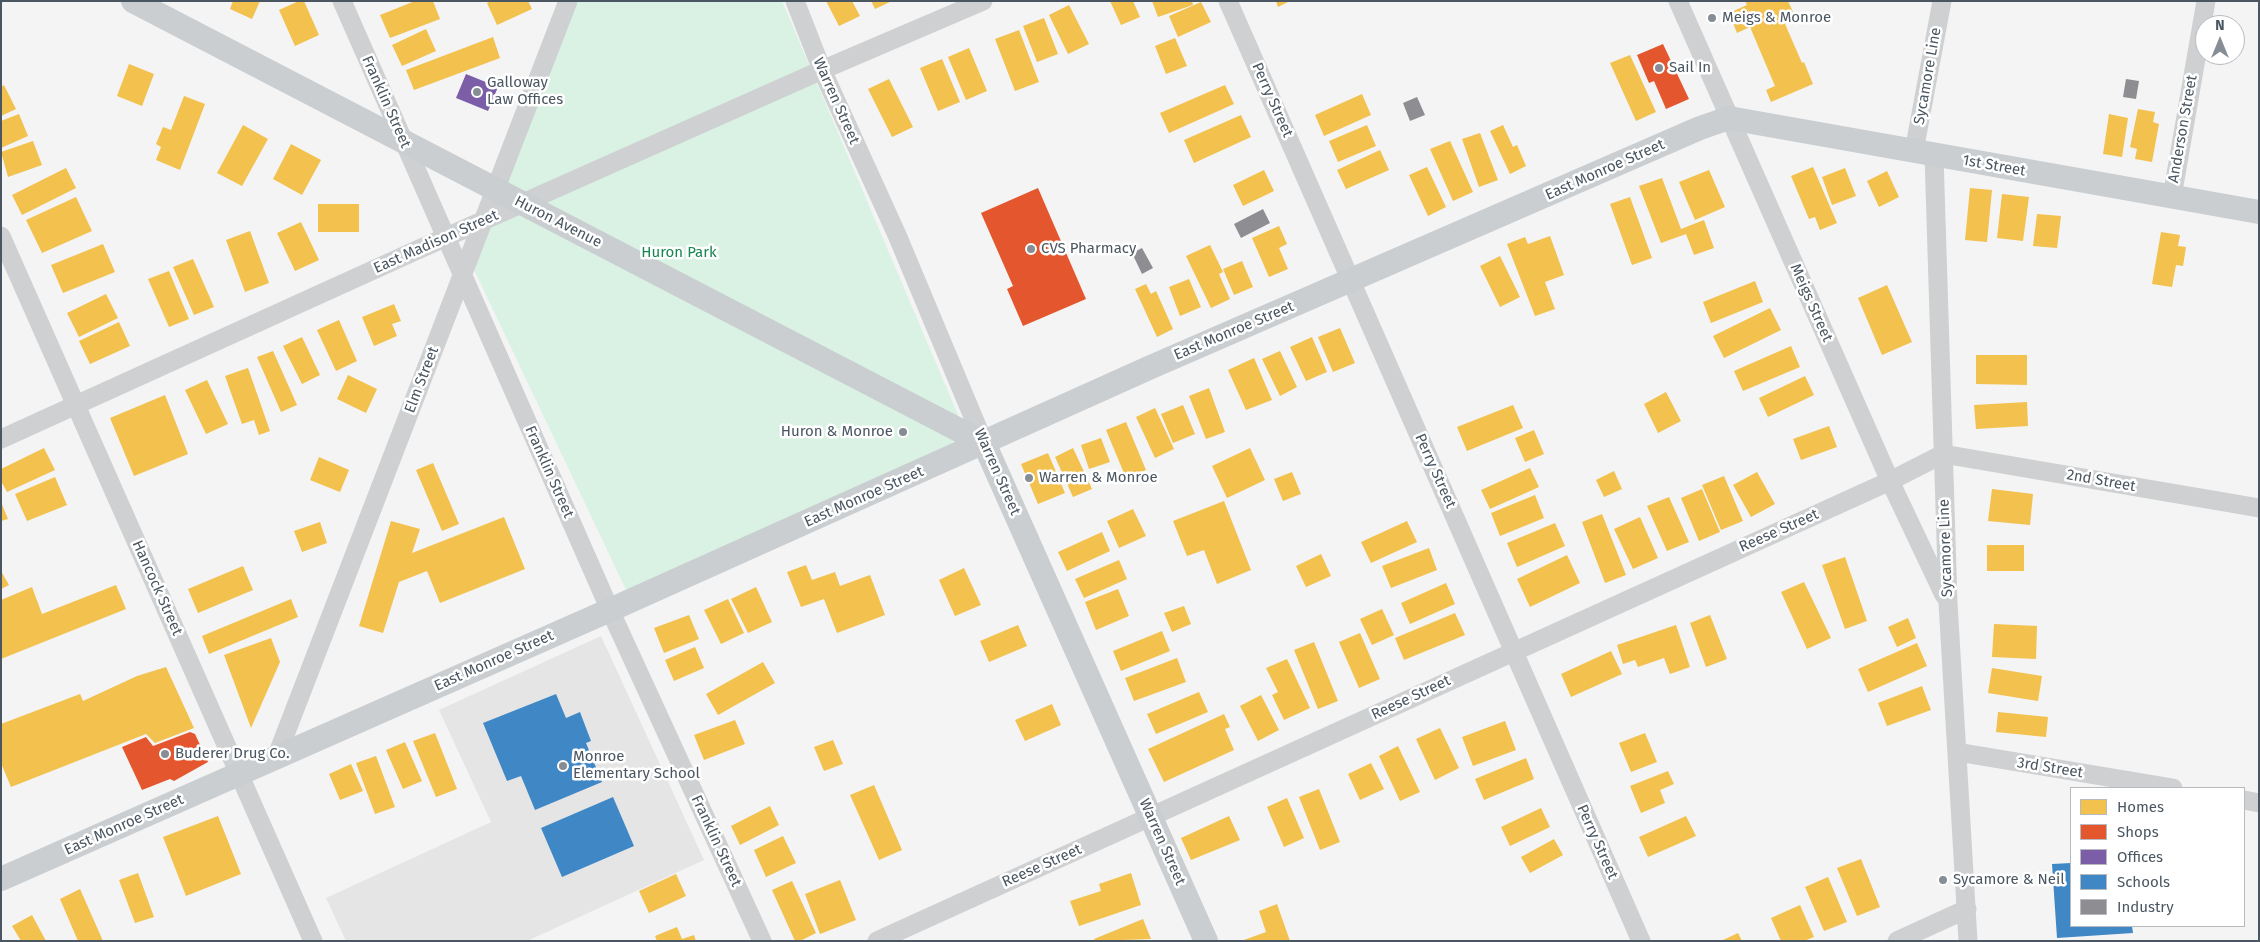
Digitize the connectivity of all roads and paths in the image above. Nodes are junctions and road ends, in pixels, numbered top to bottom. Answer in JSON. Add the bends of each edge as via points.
{"nodes":[{"id":1,"x":133,"y":1,"type":"edge"},
{"id":2,"x":342,"y":1,"type":"edge"},
{"id":3,"x":568,"y":1,"type":"edge"},
{"id":4,"x":795,"y":1,"type":"edge"},
{"id":5,"x":982,"y":1,"type":"edge"},
{"id":6,"x":1228,"y":1,"type":"edge"},
{"id":7,"x":1678,"y":1,"type":"edge"},
{"id":8,"x":1942,"y":1,"type":"edge"},
{"id":9,"x":2206,"y":1,"type":"edge"},
{"id":10,"x":822,"y":70,"type":"junction"},
{"id":11,"x":1728,"y":118,"type":"junction"},
{"id":12,"x":404,"y":143,"type":"junction"},
{"id":13,"x":1924,"y":153,"type":"junction"},
{"id":14,"x":495,"y":190,"type":"junction"},
{"id":15,"x":2172,"y":197,"type":"junction"},
{"id":16,"x":522,"y":203,"type":"junction"},
{"id":17,"x":2259,"y":212,"type":"edge"},
{"id":18,"x":482,"y":221,"type":"junction"},
{"id":19,"x":1,"y":236,"type":"edge"},
{"id":20,"x":446,"y":238,"type":"junction"},
{"id":21,"x":462,"y":274,"type":"junction"},
{"id":22,"x":1352,"y":281,"type":"junction"},
{"id":23,"x":76,"y":405,"type":"junction"},
{"id":24,"x":1,"y":438,"type":"edge"},
{"id":25,"x":984,"y":443,"type":"junction"},
{"id":26,"x":1943,"y":454,"type":"junction"},
{"id":27,"x":1890,"y":480,"type":"junction"},
{"id":28,"x":2259,"y":508,"type":"edge"},
{"id":29,"x":1948,"y":603,"type":"junction"},
{"id":30,"x":610,"y":610,"type":"junction"},
{"id":31,"x":1514,"y":651,"type":"junction"},
{"id":32,"x":1957,"y":752,"type":"junction"},
{"id":33,"x":276,"y":758,"type":"junction"},
{"id":34,"x":238,"y":775,"type":"junction"},
{"id":35,"x":2166,"y":787,"type":"edge"},
{"id":36,"x":2245,"y":800,"type":"edge"},
{"id":37,"x":2259,"y":803,"type":"edge"},
{"id":38,"x":1150,"y":817,"type":"junction"},
{"id":39,"x":1,"y":879,"type":"edge"},
{"id":40,"x":1966,"y":909,"type":"junction"},
{"id":41,"x":313,"y":941,"type":"edge"},
{"id":42,"x":762,"y":941,"type":"edge"},
{"id":43,"x":877,"y":941,"type":"edge"},
{"id":44,"x":1206,"y":941,"type":"edge"},
{"id":45,"x":1641,"y":941,"type":"edge"},
{"id":46,"x":1897,"y":941,"type":"edge"},
{"id":47,"x":1968,"y":941,"type":"edge"}],
"edges":[{"from":1,"to":12,"type":"main road","name":"Huron Avenue"},
{"from":2,"to":12,"type":"street","name":"Franklin Street"},
{"from":3,"to":14,"type":"street","name":"Elm Street"},
{"from":4,"to":10,"type":"street","name":"Warren Street"},
{"from":5,"to":10,"type":"street","name":"East Madison Street"},
{"from":6,"to":22,"type":"street","name":"Perry Street"},
{"from":7,"to":11,"type":"street","name":"Meigs Street"},
{"from":8,"to":13,"type":"street","name":"Sycamore Line"},
{"from":9,"to":15,"type":"street","name":"Anderson Street"},
{"from":10,"to":16,"type":"street","name":"East Madison Street"},
{"from":10,"to":25,"type":"street","name":"Warren Street"},
{"from":11,"to":13,"type":"main road","name":"1st Street"},
{"from":11,"to":22,"type":"main road","name":"East Monroe Street"},
{"from":11,"to":27,"type":"street","name":"Meigs Street"},
{"from":12,"to":14,"type":"main road","name":"Huron Avenue"},
{"from":12,"to":20,"type":"street","name":"Franklin Street"},
{"from":13,"to":15,"type":"main road","name":"1st Street"},
{"from":13,"to":26,"type":"street","name":"Sycamore Line"},
{"from":14,"to":16,"type":"main road","name":"Huron Avenue"},
{"from":14,"to":18,"type":"street","name":"Elm Street"},
{"from":15,"to":17,"type":"main road","name":"1st Street"},
{"from":16,"to":18,"type":"street","name":"East Madison Street"},
{"from":16,"to":25,"type":"main road","name":"Huron Avenue"},
{"from":18,"to":20,"type":"street","name":"East Madison Street"},
{"from":18,"to":21,"type":"street","name":"Elm Street"},
{"from":19,"to":23,"type":"street","name":"Hancock Street"},
{"from":20,"to":21,"type":"street","name":"Franklin Street"},
{"from":20,"to":23,"type":"street","name":"East Madison Street"},
{"from":21,"to":30,"type":"street","name":"Franklin Street"},
{"from":21,"to":33,"type":"street","name":"Elm Street"},
{"from":22,"to":25,"type":"main road","name":"East Monroe Street"},
{"from":22,"to":31,"type":"street","name":"Perry Street"},
{"from":23,"to":24,"type":"street","name":"East Madison Street"},
{"from":23,"to":34,"type":"street","name":"Hancock Street"},
{"from":25,"to":30,"type":"main road","name":"East Monroe Street"},
{"from":25,"to":38,"type":"main road","name":"Warren Street"},
{"from":26,"to":27,"type":"street","name":"Reese Street"},
{"from":26,"to":28,"type":"street","name":"2nd Street"},
{"from":26,"to":29,"type":"street","name":"Sycamore Line"},
{"from":27,"to":29,"type":"street","name":"Meigs Street"},
{"from":27,"to":31,"type":"street","name":"Reese Street"},
{"from":29,"to":32,"type":"street","name":"Sycamore Line"},
{"from":30,"to":33,"type":"main road","name":"East Monroe Street"},
{"from":30,"to":42,"type":"street","name":"Franklin Street"},
{"from":31,"to":38,"type":"street","name":"Reese Street"},
{"from":31,"to":45,"type":"street","name":"Perry Street"},
{"from":32,"to":35,"type":"street","name":"3rd Street"},
{"from":32,"to":40,"type":"street","name":"Sycamore Line"},
{"from":33,"to":34,"type":"main road","name":"East Monroe Street"},
{"from":34,"to":39,"type":"main road","name":"East Monroe Street"},
{"from":34,"to":41,"type":"street","name":"Hancock Street"},
{"from":36,"to":37,"type":"street"},
{"from":38,"to":43,"type":"street","name":"Reese Street"},
{"from":38,"to":44,"type":"main road","name":"Warren Street"},
{"from":40,"to":46,"type":"street"},
{"from":40,"to":47,"type":"street","name":"Sycamore Line"}]}
